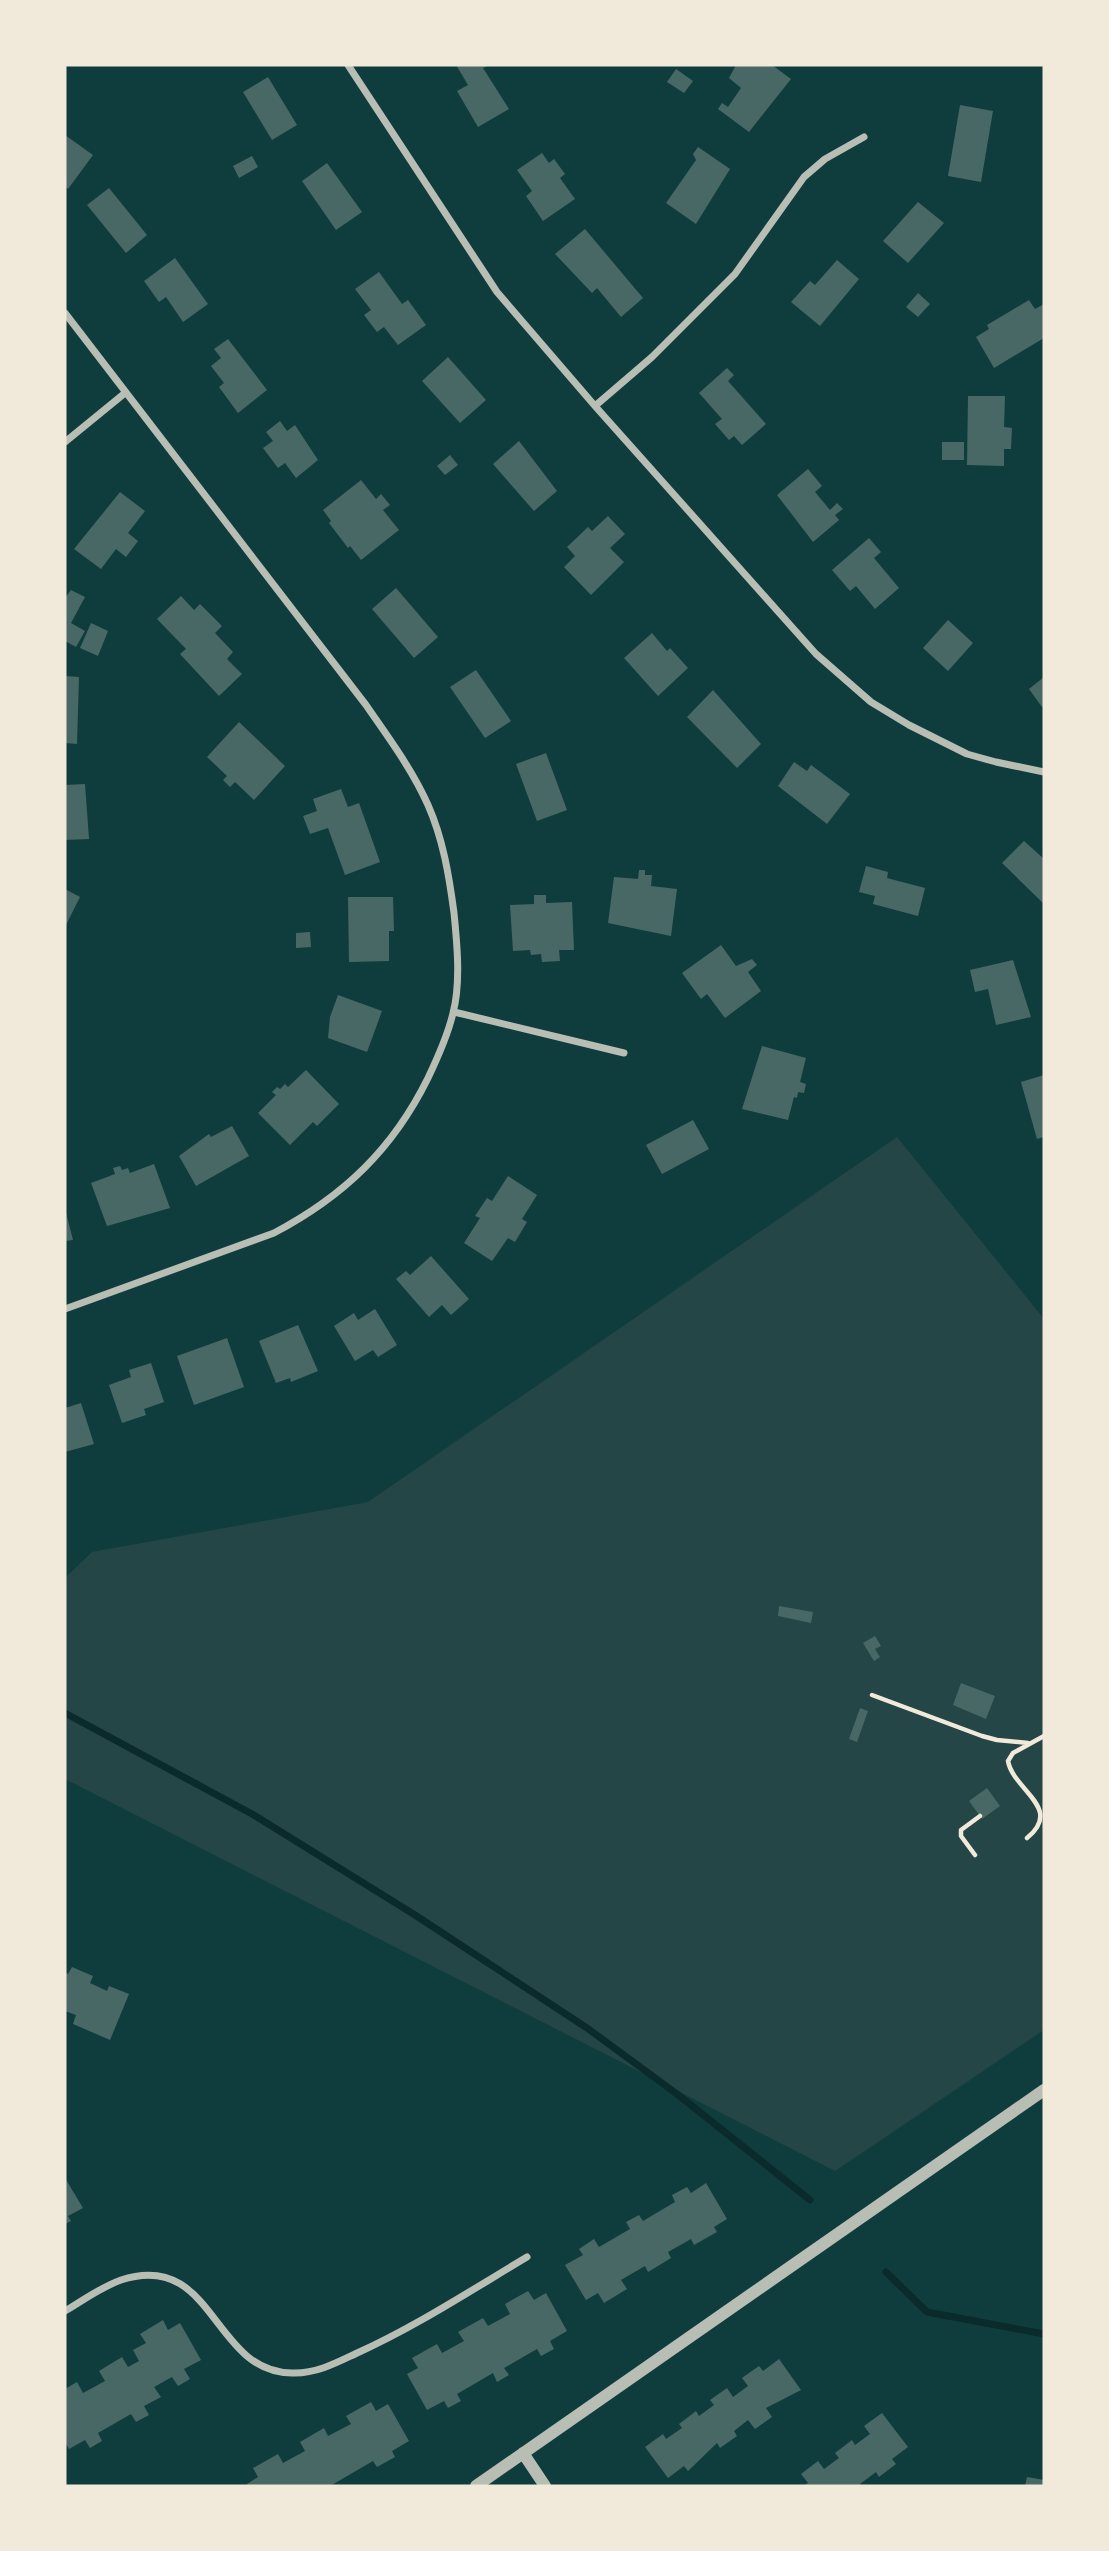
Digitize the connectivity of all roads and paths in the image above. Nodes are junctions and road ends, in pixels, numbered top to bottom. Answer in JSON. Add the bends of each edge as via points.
{"nodes":[{"id":1,"x":348,"y":65,"type":"edge"},
{"id":2,"x":864,"y":138,"type":"dead end"},
{"id":3,"x":65,"y":313,"type":"edge"},
{"id":4,"x":125,"y":393,"type":"junction"},
{"id":5,"x":595,"y":407,"type":"junction"},
{"id":6,"x":65,"y":442,"type":"edge"},
{"id":7,"x":1044,"y":772,"type":"edge"},
{"id":8,"x":454,"y":1012,"type":"junction"},
{"id":9,"x":624,"y":1053,"type":"dead end"},
{"id":10,"x":65,"y":1310,"type":"edge"},
{"id":11,"x":872,"y":1695,"type":"dead end"},
{"id":12,"x":1044,"y":1736,"type":"edge"},
{"id":13,"x":1028,"y":1743,"type":"junction"},
{"id":14,"x":980,"y":1816,"type":"dead end"},
{"id":15,"x":1027,"y":1838,"type":"dead end"},
{"id":16,"x":975,"y":1855,"type":"dead end"},
{"id":17,"x":1044,"y":2090,"type":"edge"},
{"id":18,"x":527,"y":2257,"type":"dead end"},
{"id":19,"x":65,"y":2311,"type":"edge"},
{"id":20,"x":523,"y":2453,"type":"junction"},
{"id":21,"x":476,"y":2486,"type":"edge"},
{"id":22,"x":545,"y":2486,"type":"edge"}],
"edges":[{"from":1,"to":5,"type":"street","via":[[497,292]]},
{"from":2,"to":5,"type":"street","via":[[825,159],[804,177],[735,274]]},
{"from":3,"to":4,"type":"street"},
{"from":4,"to":6,"type":"street"},
{"from":4,"to":8,"type":"street","via":[[366,705],[407,765],[439,833],[449,873],[457,944]]},
{"from":5,"to":7,"type":"street","via":[[816,654],[871,702],[967,754]]},
{"from":8,"to":9,"type":"street"},
{"from":8,"to":10,"type":"street","via":[[415,1105],[376,1157],[334,1196],[255,1241]]},
{"from":11,"to":13,"type":"path","via":[[982,1736]]},
{"from":12,"to":13,"type":"path"},
{"from":13,"to":15,"type":"path","via":[[1008,1760],[1041,1820]]},
{"from":14,"to":16,"type":"path","via":[[961,1830]]},
{"from":17,"to":20,"type":"street"},
{"from":18,"to":19,"type":"street","via":[[385,2341],[324,2369],[293,2374],[271,2369],[237,2349],[199,2299],[183,2284],[162,2276],[119,2281]]},
{"from":20,"to":21,"type":"street"},
{"from":20,"to":22,"type":"street"}]}
